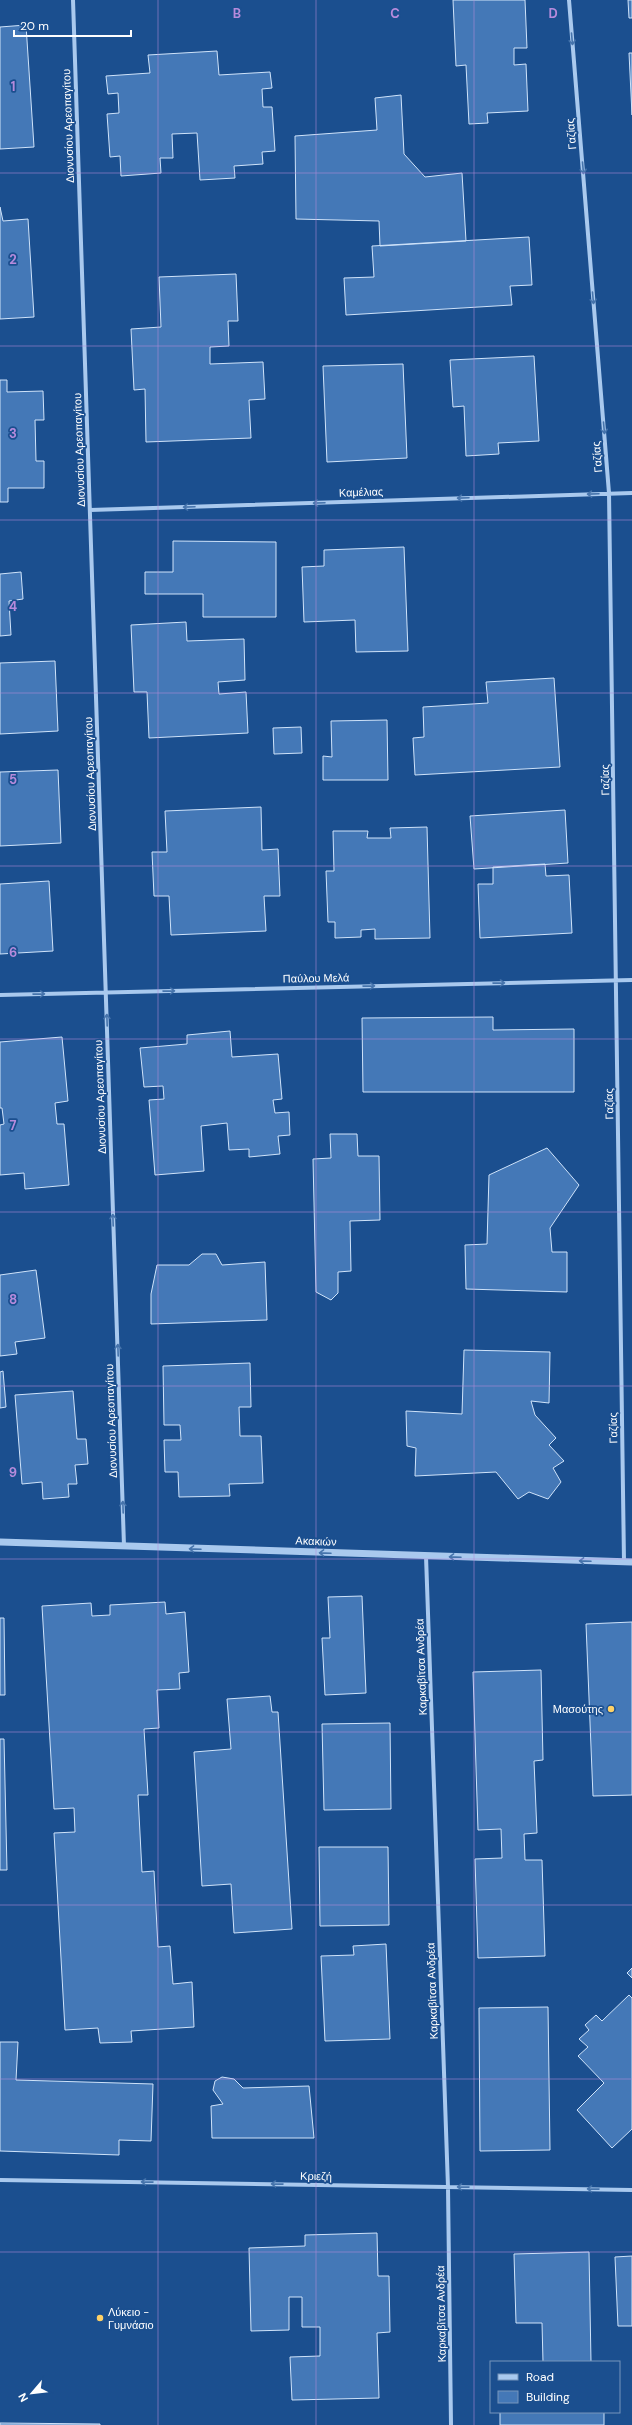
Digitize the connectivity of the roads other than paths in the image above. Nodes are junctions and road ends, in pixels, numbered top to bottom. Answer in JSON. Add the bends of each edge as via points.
{"nodes":[{"id":1,"x":73,"y":0,"type":"edge"},
{"id":2,"x":569,"y":0,"type":"edge"},
{"id":3,"x":610,"y":493,"type":"junction"},
{"id":4,"x":632,"y":493,"type":"edge"},
{"id":5,"x":90,"y":510,"type":"junction"},
{"id":6,"x":617,"y":980,"type":"junction"},
{"id":7,"x":632,"y":980,"type":"edge"},
{"id":8,"x":106,"y":992,"type":"junction"},
{"id":9,"x":0,"y":995,"type":"edge"},
{"id":10,"x":0,"y":1542,"type":"edge"},
{"id":11,"x":124,"y":1546,"type":"junction"},
{"id":12,"x":426,"y":1556,"type":"junction"},
{"id":13,"x":624,"y":1562,"type":"junction"},
{"id":14,"x":632,"y":1562,"type":"edge"},
{"id":15,"x":0,"y":2180,"type":"edge"},
{"id":16,"x":448,"y":2187,"type":"junction"},
{"id":17,"x":632,"y":2190,"type":"edge"},
{"id":18,"x":451,"y":2425,"type":"edge"}],
"edges":[{"from":1,"to":5,"type":"street","name":"Διονυσίου Αρεοπαγίτου"},
{"from":2,"to":3,"type":"street","name":"Γαζίας","one_way":true},
{"from":3,"to":4,"type":"street","name":"Καμέλιας"},
{"from":3,"to":5,"type":"street","name":"Καμέλιας","one_way":true},
{"from":3,"to":6,"type":"street","name":"Γαζίας"},
{"from":5,"to":8,"type":"street","name":"Διονυσίου Αρεοπαγίτου"},
{"from":6,"to":7,"type":"street","name":"Παύλου Μελά"},
{"from":8,"to":6,"type":"street","name":"Παύλου Μελά","one_way":true},
{"from":6,"to":13,"type":"street","name":"Γαζίας"},
{"from":9,"to":8,"type":"street","name":"Παύλου Μελά","one_way":true},
{"from":11,"to":8,"type":"street","name":"Διονυσίου Αρεοπαγίτου","one_way":true},
{"from":10,"to":11,"type":"street","name":"Ακακιών"},
{"from":12,"to":11,"type":"street","name":"Ακακιών","one_way":true},
{"from":13,"to":12,"type":"street","name":"Ακακιών","one_way":true},
{"from":12,"to":16,"type":"street","name":"Καρκαβίτσα Ανδρέα"},
{"from":13,"to":14,"type":"street","name":"Ακακιών"},
{"from":16,"to":15,"type":"street","name":"Κριεζή","one_way":true},
{"from":17,"to":16,"type":"street","name":"Κριεζή","one_way":true},
{"from":16,"to":18,"type":"street","name":"Καρκαβίτσα Ανδρέα"}]}
